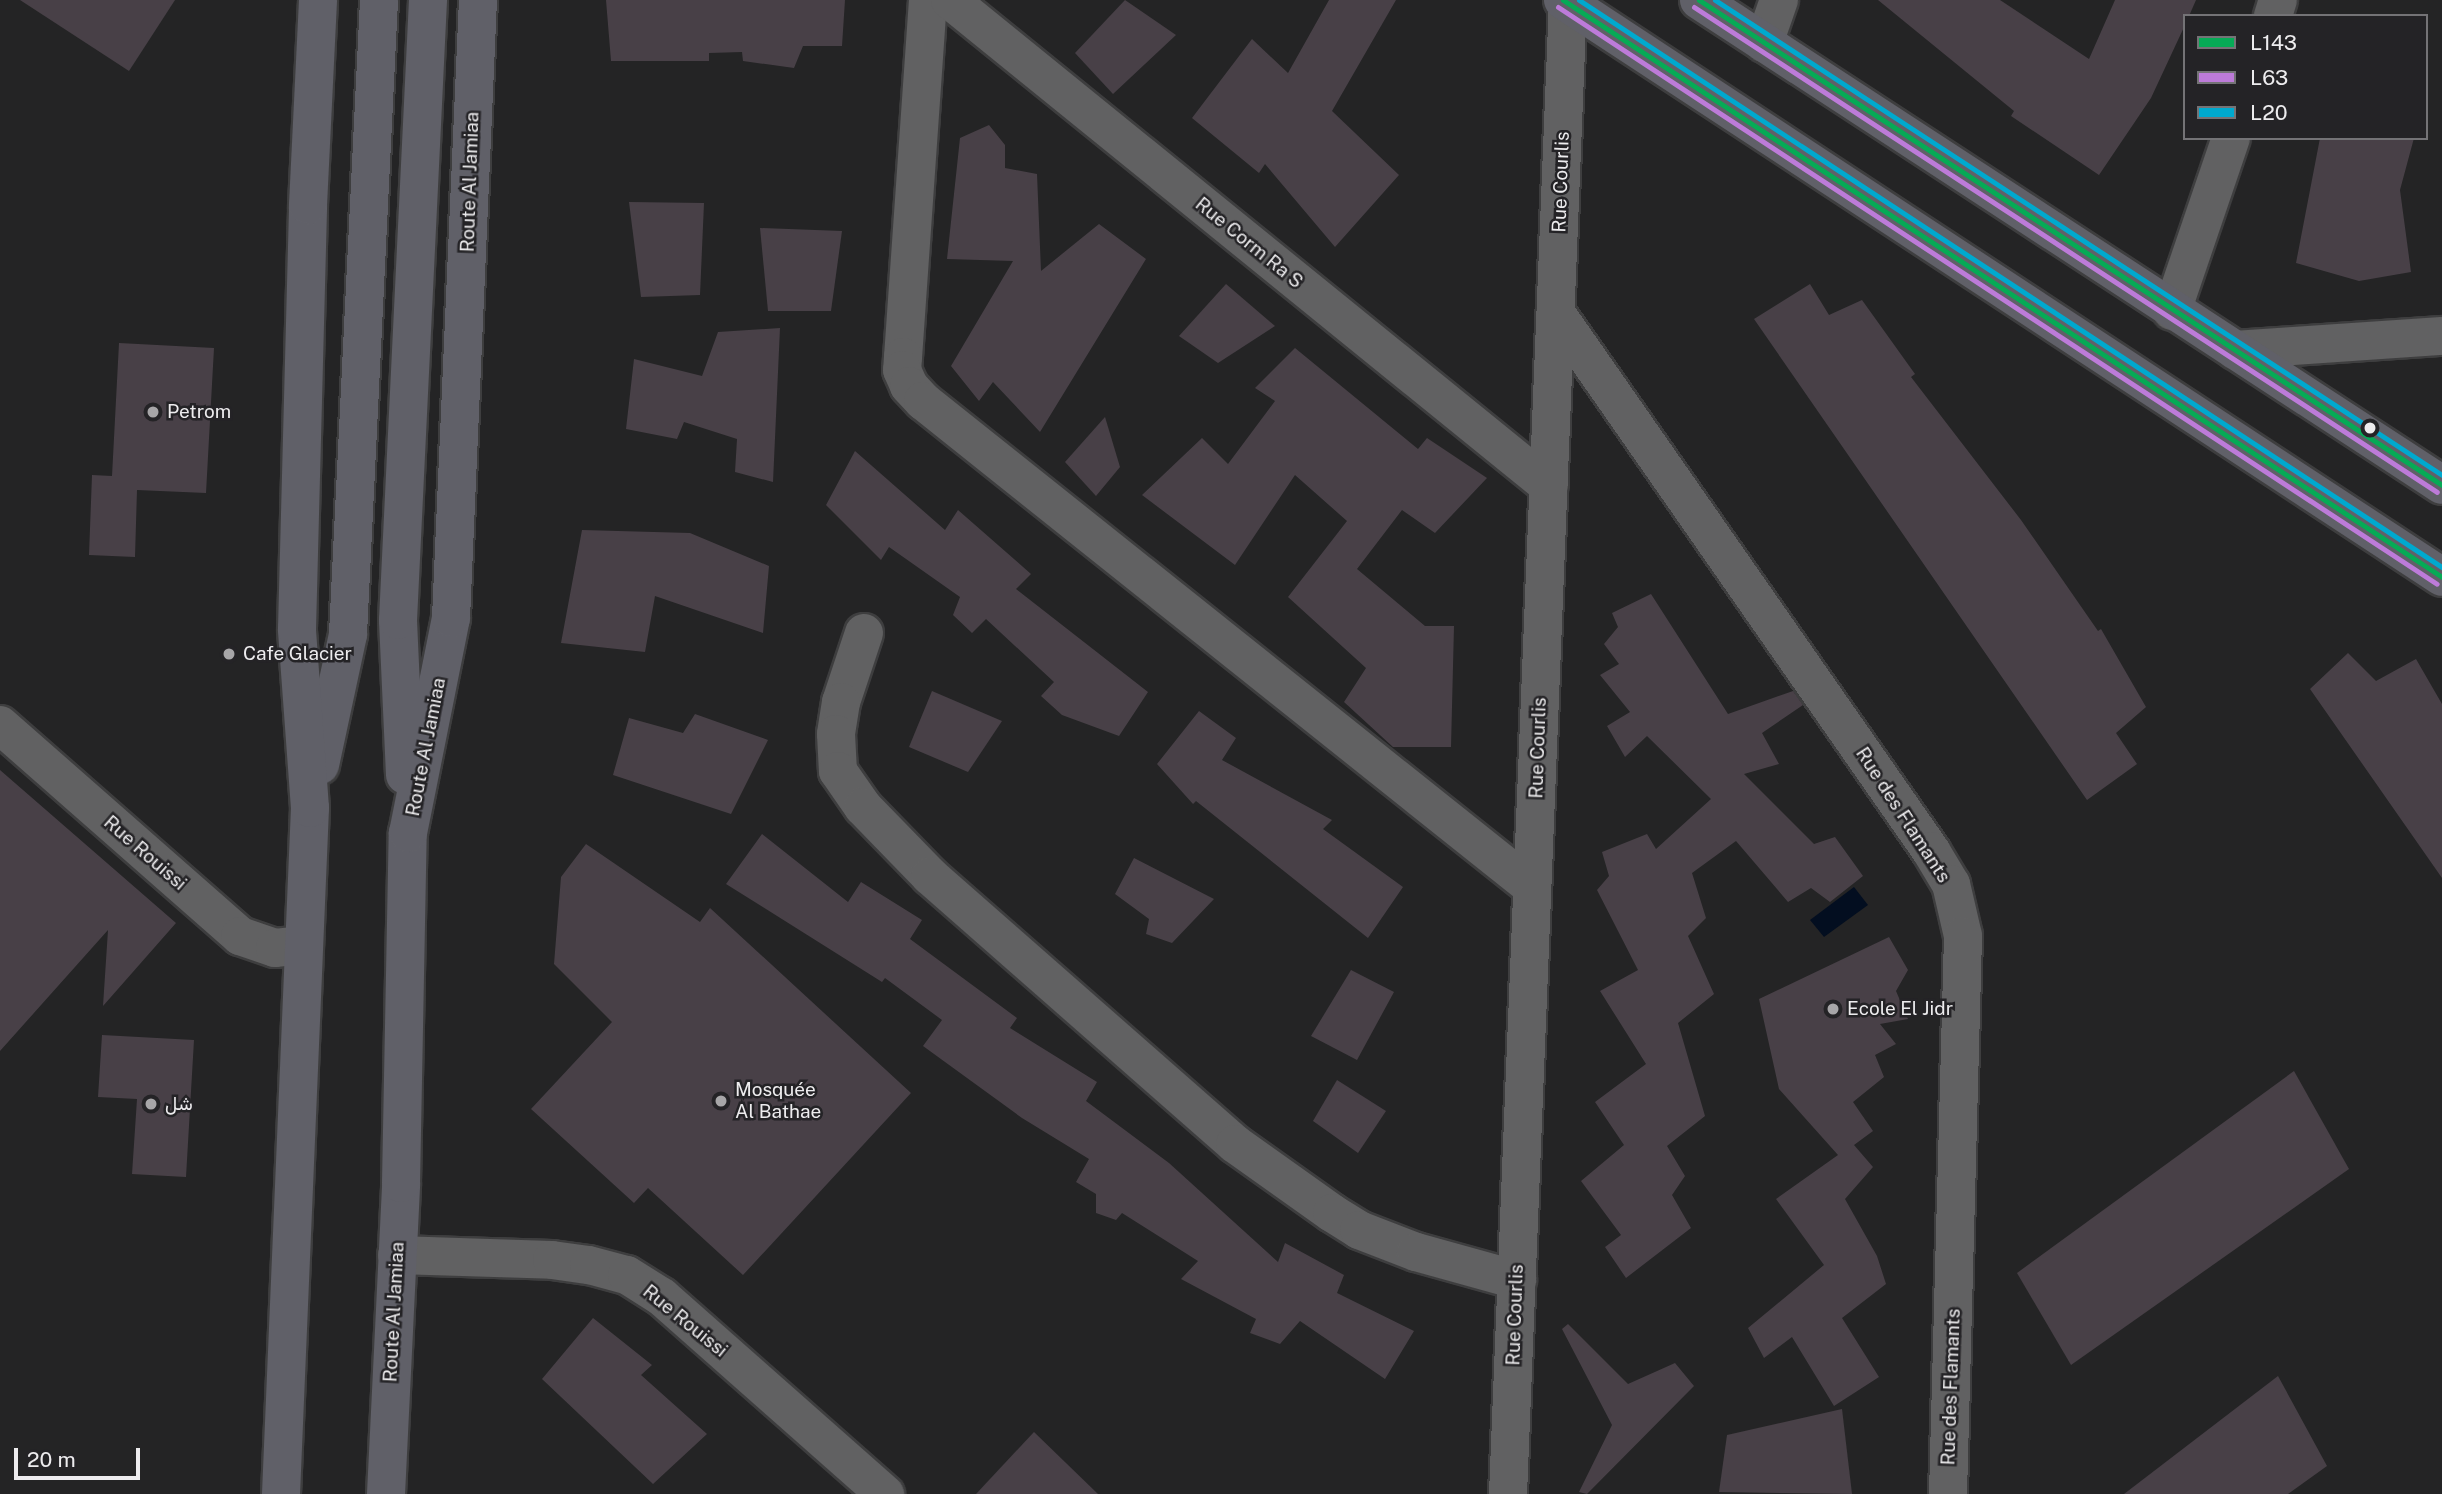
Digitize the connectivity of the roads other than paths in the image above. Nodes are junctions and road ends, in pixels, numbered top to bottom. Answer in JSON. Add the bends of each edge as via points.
{"nodes":[{"id":1,"x":318,"y":0,"type":"edge"},
{"id":2,"x":379,"y":0,"type":"edge"},
{"id":3,"x":428,"y":0,"type":"edge"},
{"id":4,"x":478,"y":0,"type":"edge"},
{"id":5,"x":928,"y":0,"type":"edge"},
{"id":6,"x":950,"y":0,"type":"edge"},
{"id":7,"x":1699,"y":0,"type":"edge"},
{"id":8,"x":1779,"y":0,"type":"edge"},
{"id":9,"x":1566,"y":1,"type":"edge"},
{"id":10,"x":1764,"y":43,"type":"junction"},
{"id":11,"x":2230,"y":140,"type":"edge"},
{"id":12,"x":2172,"y":311,"type":"junction"},
{"id":13,"x":1556,"y":313,"type":"junction"},
{"id":14,"x":2442,"y":337,"type":"edge"},
{"id":15,"x":2235,"y":350,"type":"junction"},
{"id":16,"x":2442,"y":485,"type":"edge"},
{"id":17,"x":1549,"y":486,"type":"junction"},
{"id":18,"x":2442,"y":577,"type":"edge"},
{"id":19,"x":864,"y":633,"type":"dead end"},
{"id":20,"x":0,"y":725,"type":"edge"},
{"id":21,"x":310,"y":808,"type":"junction"},
{"id":22,"x":408,"y":833,"type":"junction"},
{"id":23,"x":1532,"y":887,"type":"junction"},
{"id":24,"x":304,"y":945,"type":"junction"},
{"id":25,"x":397,"y":1255,"type":"junction"},
{"id":26,"x":1517,"y":1280,"type":"junction"},
{"id":27,"x":281,"y":1494,"type":"edge"},
{"id":28,"x":386,"y":1494,"type":"edge"},
{"id":29,"x":884,"y":1494,"type":"edge"},
{"id":30,"x":1508,"y":1494,"type":"edge"},
{"id":31,"x":1948,"y":1494,"type":"edge"}],
"edges":[{"from":1,"to":21,"type":"main road","via":[[297,629]]},
{"from":2,"to":21,"type":"main road","via":[[348,634]]},
{"from":3,"to":22,"type":"main road","via":[[398,620]]},
{"from":4,"to":22,"type":"main road","name":"Route Al Jamiaa","via":[[452,618]]},
{"from":5,"to":23,"type":"street","via":[[902,370],[909,386]]},
{"from":6,"to":17,"type":"street","name":"Rue Corm Ra S"},
{"from":7,"to":10,"type":"main road"},
{"from":8,"to":10,"type":"street"},
{"from":9,"to":13,"type":"street","name":"Rue Courlis"},
{"from":9,"to":18,"type":"main road"},
{"from":10,"to":12,"type":"main road"},
{"from":11,"to":12,"type":"street"},
{"from":12,"to":15,"type":"main road"},
{"from":13,"to":17,"type":"street","name":"Rue Courlis"},
{"from":13,"to":31,"type":"street","name":"Rue des Flamants","via":[[1951,884],[1963,936]]},
{"from":14,"to":15,"type":"street"},
{"from":15,"to":16,"type":"main road"},
{"from":17,"to":23,"type":"street","name":"Rue Courlis"},
{"from":19,"to":26,"type":"street","via":[[841,702],[836,734],[838,771],[863,807],[930,876],[1235,1144],[1332,1213],[1359,1230],[1416,1252]]},
{"from":20,"to":24,"type":"street","name":"Rue Rouissi","via":[[240,936],[275,948]]},
{"from":21,"to":24,"type":"main road"},
{"from":22,"to":25,"type":"main road","name":"Route Al Jamiaa"},
{"from":23,"to":26,"type":"street","name":"Rue Courlis"},
{"from":24,"to":27,"type":"main road"},
{"from":25,"to":28,"type":"main road","name":"Route Al Jamiaa"},
{"from":25,"to":29,"type":"street","name":"Rue Rouissi","via":[[552,1260],[627,1275],[662,1297]]},
{"from":26,"to":30,"type":"street","name":"Rue Courlis"}]}
